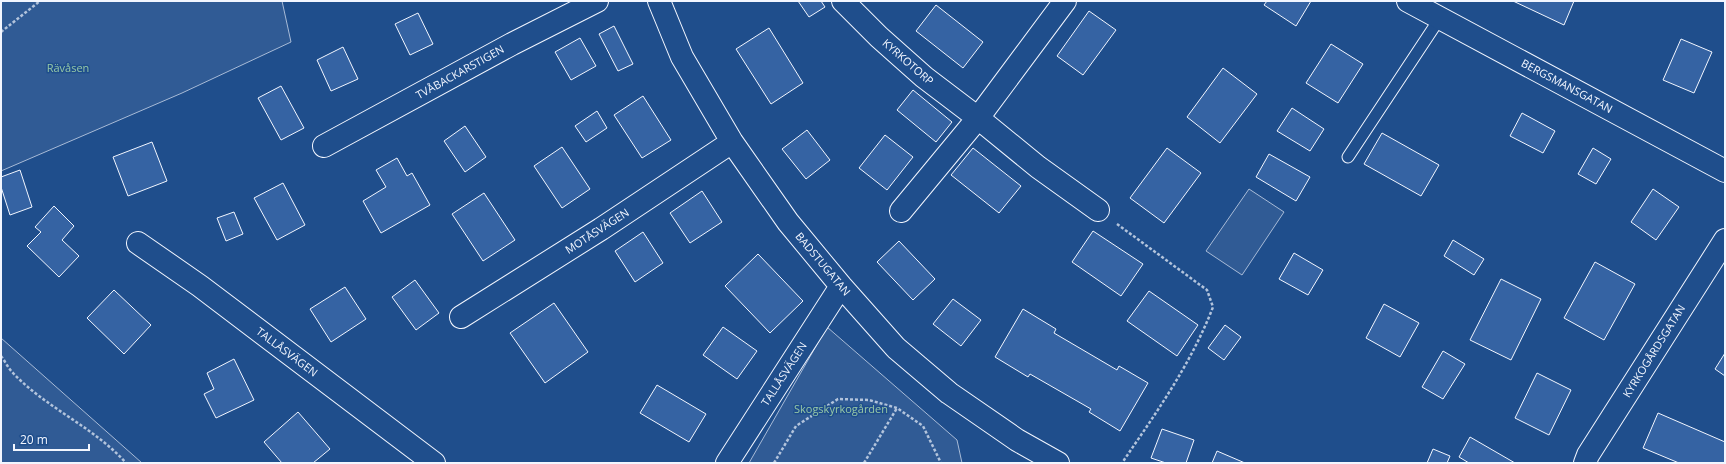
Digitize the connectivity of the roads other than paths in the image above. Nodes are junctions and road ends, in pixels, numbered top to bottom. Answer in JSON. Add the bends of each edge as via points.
{"nodes":[{"id":1,"x":597,"y":1,"type":"edge"},
{"id":2,"x":659,"y":1,"type":"edge"},
{"id":3,"x":843,"y":1,"type":"edge"},
{"id":4,"x":1065,"y":1,"type":"edge"},
{"id":5,"x":1408,"y":1,"type":"edge"},
{"id":6,"x":1440,"y":18,"type":"junction"},
{"id":7,"x":978,"y":118,"type":"junction"},
{"id":8,"x":732,"y":142,"type":"junction"},
{"id":9,"x":324,"y":146,"type":"dead end"},
{"id":10,"x":1348,"y":157,"type":"dead end"},
{"id":11,"x":1725,"y":171,"type":"edge"},
{"id":12,"x":1098,"y":210,"type":"road end"},
{"id":13,"x":901,"y":211,"type":"dead end"},
{"id":14,"x":1725,"y":240,"type":"edge"},
{"id":15,"x":138,"y":243,"type":"dead end"},
{"id":16,"x":841,"y":286,"type":"junction"},
{"id":17,"x":461,"y":317,"type":"dead end"},
{"id":18,"x":434,"y":463,"type":"edge"},
{"id":19,"x":727,"y":463,"type":"edge"},
{"id":20,"x":1058,"y":463,"type":"edge"},
{"id":21,"x":1585,"y":463,"type":"edge"}],
"edges":[{"from":1,"to":9,"type":"street","name":"TVÅBACKARSTIGEN"},
{"from":2,"to":8,"type":"street","name":"BADSTUGATAN","via":[[682,57]]},
{"from":3,"to":7,"type":"street","name":"KYRKOTORP","via":[[924,77]]},
{"from":4,"to":7,"type":"street"},
{"from":5,"to":6,"type":"street","name":"BERGSMANSGATAN"},
{"from":6,"to":10,"type":"lane"},
{"from":6,"to":11,"type":"street","name":"BERGSMANSGATAN"},
{"from":7,"to":12,"type":"street","name":"KYRKOTORP","via":[[1038,167]]},
{"from":7,"to":13,"type":"street"},
{"from":8,"to":16,"type":"street","name":"BADSTUGATAN","via":[[788,222]]},
{"from":8,"to":17,"type":"street","name":"MOTÅSVÄGEN","via":[[601,230]]},
{"from":14,"to":21,"type":"street","name":"KYRKOGÅRDSGATAN"},
{"from":15,"to":18,"type":"street","name":"TALLÅSVÄGEN","via":[[200,286]]},
{"from":16,"to":19,"type":"street","name":"TALLÅSVÄGEN"},
{"from":16,"to":20,"type":"street","name":"BADSTUGATAN","via":[[896,348],[949,393],[1017,440]]}]}
